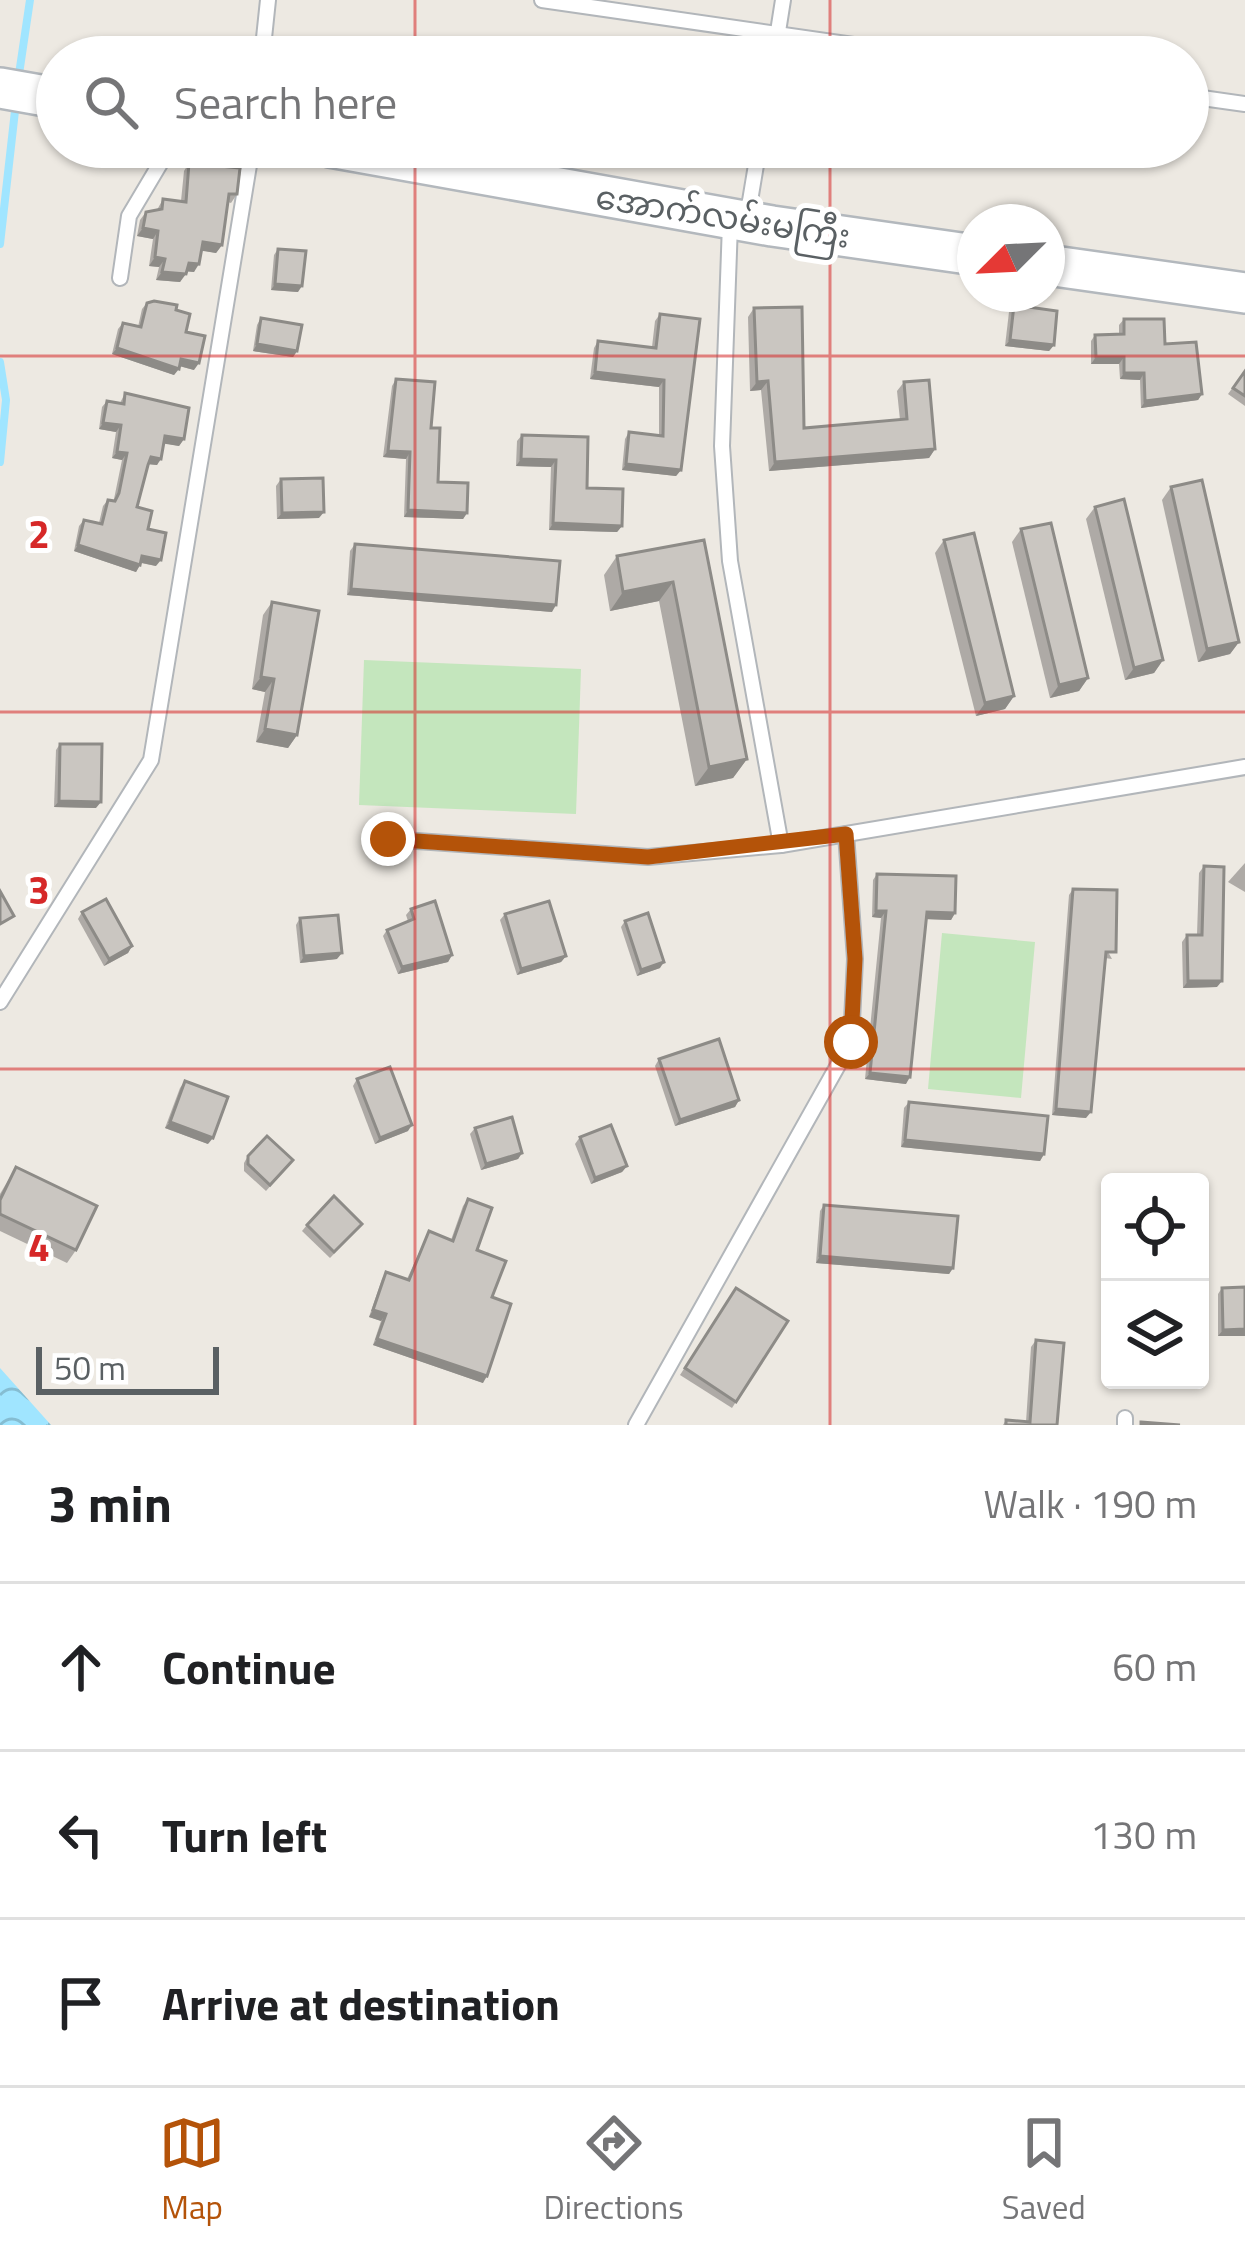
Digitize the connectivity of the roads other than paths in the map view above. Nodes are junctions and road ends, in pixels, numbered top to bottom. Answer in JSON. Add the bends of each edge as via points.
{"nodes":[{"id":1,"x":268,"y":0,"type":"edge"},
{"id":2,"x":542,"y":0,"type":"edge"},
{"id":3,"x":783,"y":0,"type":"edge"},
{"id":4,"x":778,"y":33,"type":"junction"},
{"id":5,"x":264,"y":36,"type":"edge"},
{"id":6,"x":778,"y":36,"type":"edge"},
{"id":7,"x":798,"y":36,"type":"edge"},
{"id":8,"x":0,"y":88,"type":"edge"},
{"id":9,"x":36,"y":94,"type":"edge"},
{"id":10,"x":1209,"y":99,"type":"edge"},
{"id":11,"x":1245,"y":104,"type":"edge"},
{"id":12,"x":158,"y":168,"type":"edge"},
{"id":13,"x":249,"y":168,"type":"edge"},
{"id":14,"x":447,"y":168,"type":"edge"},
{"id":15,"x":753,"y":168,"type":"edge"},
{"id":16,"x":738,"y":220,"type":"junction"},
{"id":17,"x":957,"y":252,"type":"edge"},
{"id":18,"x":1065,"y":268,"type":"edge"},
{"id":19,"x":120,"y":278,"type":"dead end"},
{"id":20,"x":1245,"y":293,"type":"edge"},
{"id":21,"x":1245,"y":767,"type":"edge"},
{"id":22,"x":846,"y":834,"type":"junction"},
{"id":23,"x":388,"y":839,"type":"dead end"},
{"id":24,"x":781,"y":845,"type":"junction"},
{"id":25,"x":0,"y":1002,"type":"edge"},
{"id":26,"x":636,"y":1425,"type":"edge"}],
"edges":[{"from":1,"to":5,"type":"lane"},
{"from":2,"to":4,"type":"lane"},
{"from":3,"to":4,"type":"lane"},
{"from":4,"to":6,"type":"lane"},
{"from":4,"to":7,"type":"lane"},
{"from":8,"to":9,"type":"main road"},
{"from":10,"to":11,"type":"lane"},
{"from":12,"to":19,"type":"lane","via":[[129,216]]},
{"from":13,"to":25,"type":"lane","via":[[151,760]]},
{"from":14,"to":16,"type":"main road","name":"အောက်လမ်းမကြီး"},
{"from":15,"to":16,"type":"lane"},
{"from":16,"to":17,"type":"main road","name":"အောက်လမ်းမကြီး"},
{"from":16,"to":24,"type":"lane","via":[[722,446],[730,561]]},
{"from":18,"to":20,"type":"main road"},
{"from":21,"to":22,"type":"lane"},
{"from":22,"to":24,"type":"lane"},
{"from":22,"to":26,"type":"lane","via":[[851,1042]]},
{"from":23,"to":24,"type":"lane","via":[[648,857]]}]}
